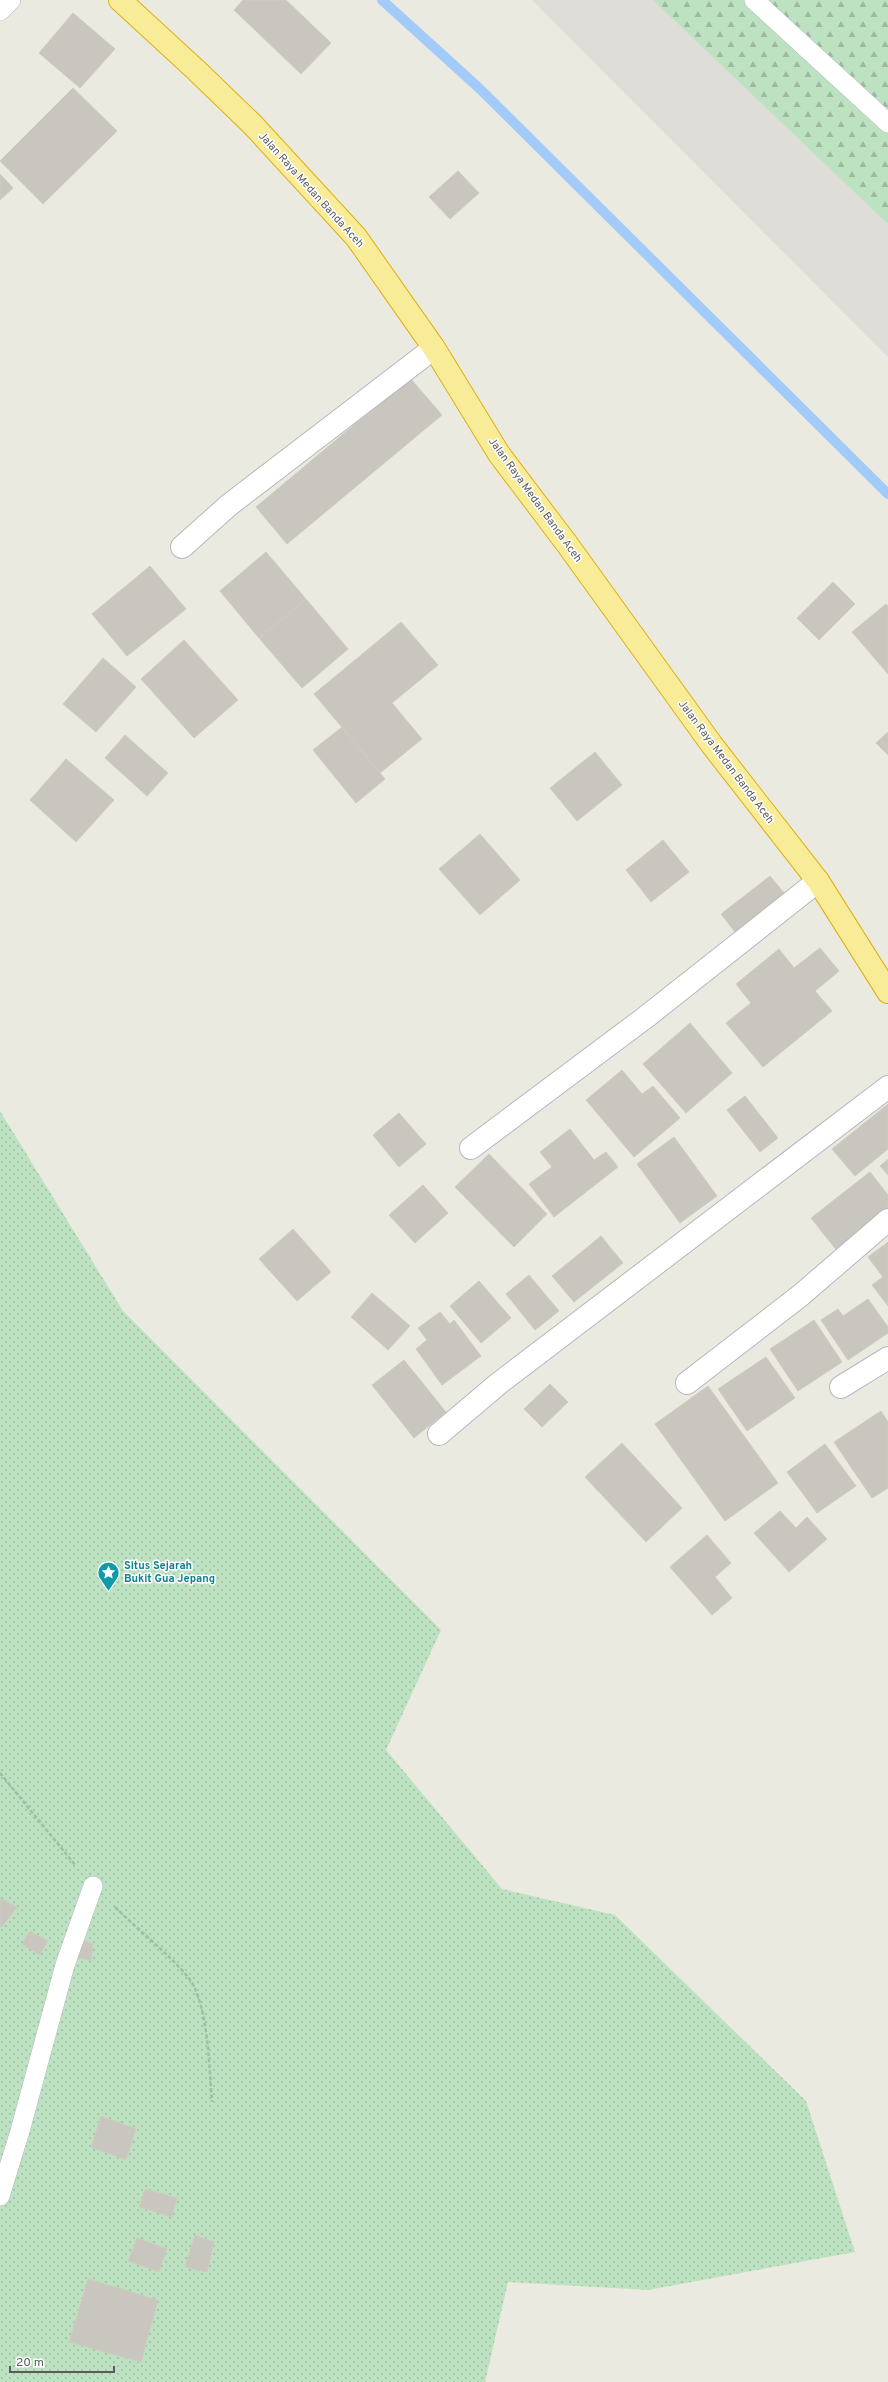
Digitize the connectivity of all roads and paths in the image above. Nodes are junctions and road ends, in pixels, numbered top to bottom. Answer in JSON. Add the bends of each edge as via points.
{"nodes":[{"id":1,"x":11,"y":0,"type":"edge"},
{"id":2,"x":120,"y":0,"type":"edge"},
{"id":3,"x":754,"y":0,"type":"edge"},
{"id":4,"x":0,"y":11,"type":"edge"},
{"id":5,"x":888,"y":123,"type":"edge"},
{"id":6,"x":434,"y":348,"type":"junction"},
{"id":7,"x":182,"y":547,"type":"dead end"},
{"id":8,"x":818,"y":881,"type":"junction"},
{"id":9,"x":888,"y":992,"type":"edge"},
{"id":10,"x":888,"y":1087,"type":"edge"},
{"id":11,"x":471,"y":1148,"type":"dead end"},
{"id":12,"x":888,"y":1220,"type":"edge"},
{"id":13,"x":888,"y":1358,"type":"edge"},
{"id":14,"x":687,"y":1383,"type":"dead end"},
{"id":15,"x":841,"y":1387,"type":"dead end"},
{"id":16,"x":439,"y":1434,"type":"dead end"},
{"id":17,"x":0,"y":1773,"type":"edge"},
{"id":18,"x":93,"y":1886,"type":"junction"},
{"id":19,"x":212,"y":2102,"type":"dead end"},
{"id":20,"x":0,"y":2196,"type":"edge"}],
"edges":[{"from":1,"to":4,"type":"lane"},
{"from":2,"to":6,"type":"highway","name":"Jalan Raya Medan Banda Aceh","via":[[252,124],[356,237]]},
{"from":3,"to":5,"type":"lane"},
{"from":6,"to":7,"type":"street","via":[[229,505]]},
{"from":6,"to":8,"type":"highway","name":"Jalan Raya Medan Banda Aceh","via":[[499,454],[712,745]]},
{"from":8,"to":9,"type":"highway","name":"Jalan Raya Medan Banda Aceh"},
{"from":8,"to":11,"type":"street","via":[[646,1017]]},
{"from":10,"to":16,"type":"street","via":[[498,1384]]},
{"from":12,"to":14,"type":"street","via":[[801,1295]]},
{"from":13,"to":15,"type":"street"},
{"from":17,"to":18,"type":"path"},
{"from":18,"to":19,"type":"path","via":[[188,1978],[200,2005],[205,2028]]},
{"from":18,"to":20,"type":"lane","via":[[65,1965]]}]}
